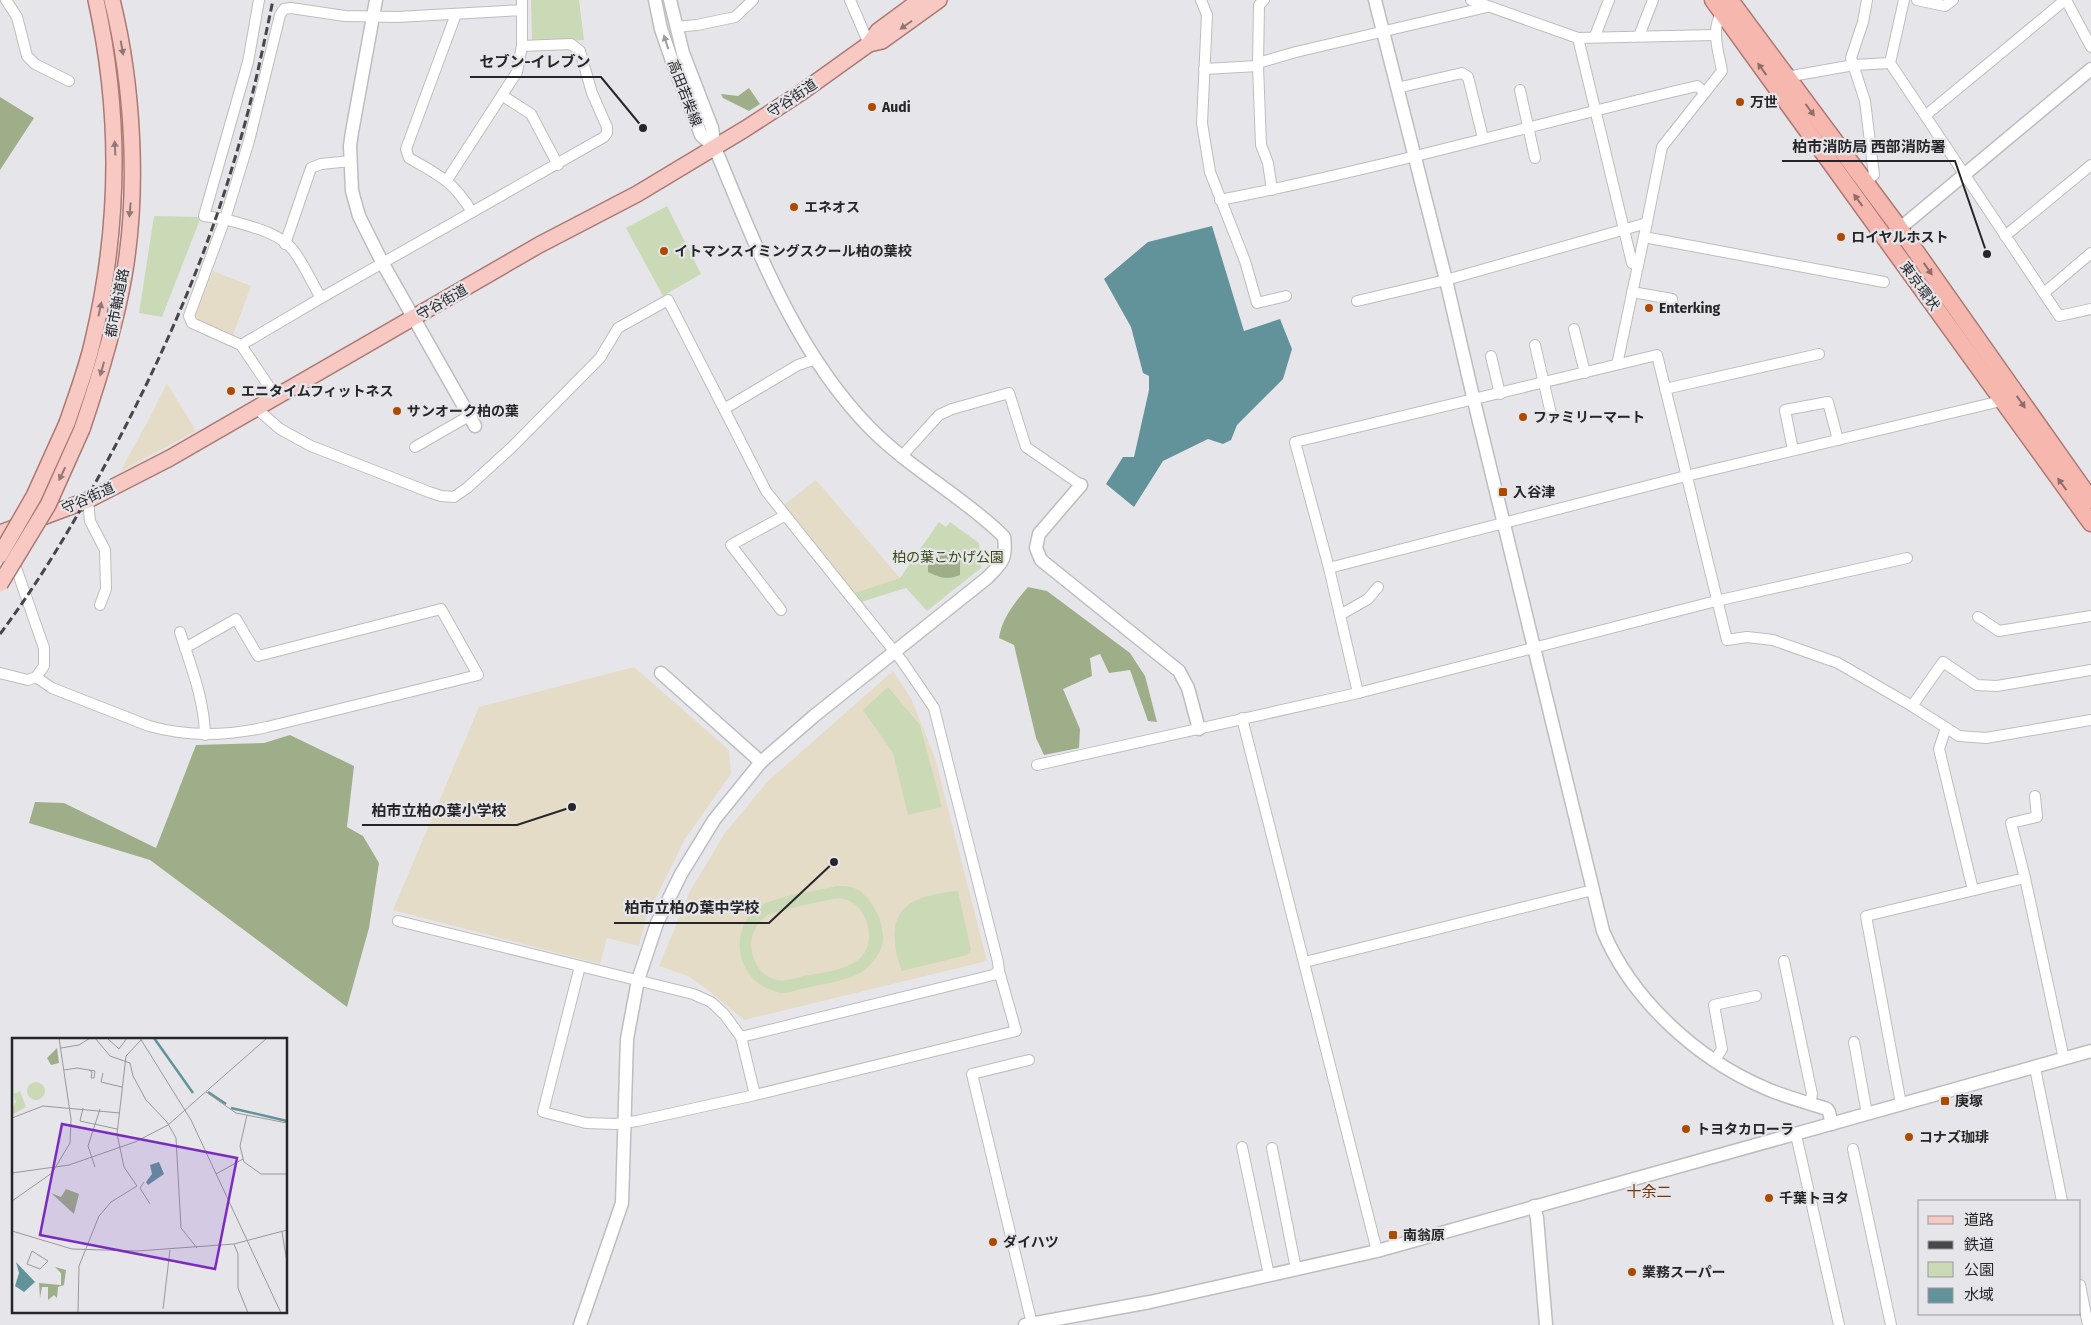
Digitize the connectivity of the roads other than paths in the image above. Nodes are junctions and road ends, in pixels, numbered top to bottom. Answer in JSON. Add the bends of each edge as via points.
{"nodes":[{"id":1,"x":6,"y":0,"type":"edge"},
{"id":2,"x":96,"y":0,"type":"edge"},
{"id":3,"x":112,"y":0,"type":"edge"},
{"id":4,"x":259,"y":0,"type":"edge"},
{"id":5,"x":376,"y":0,"type":"edge"},
{"id":6,"x":655,"y":0,"type":"edge"},
{"id":7,"x":670,"y":0,"type":"edge"},
{"id":8,"x":753,"y":0,"type":"edge"},
{"id":9,"x":850,"y":0,"type":"edge"},
{"id":10,"x":920,"y":0,"type":"edge"},
{"id":11,"x":939,"y":0,"type":"edge"},
{"id":12,"x":1201,"y":0,"type":"edge"},
{"id":13,"x":1264,"y":0,"type":"edge"},
{"id":14,"x":1375,"y":0,"type":"edge"},
{"id":15,"x":1471,"y":0,"type":"edge"},
{"id":16,"x":1609,"y":0,"type":"edge"},
{"id":17,"x":1653,"y":0,"type":"edge"},
{"id":18,"x":1868,"y":0,"type":"edge"},
{"id":19,"x":1904,"y":0,"type":"edge"},
{"id":20,"x":1917,"y":0,"type":"edge"},
{"id":21,"x":1953,"y":0,"type":"edge"},
{"id":22,"x":2065,"y":0,"type":"edge"},
{"id":23,"x":1722,"y":4,"type":"edge"},
{"id":24,"x":522,"y":5,"type":"edge"},
{"id":25,"x":1487,"y":7,"type":"junction"},
{"id":26,"x":456,"y":14,"type":"junction"},
{"id":27,"x":373,"y":17,"type":"junction"},
{"id":28,"x":676,"y":27,"type":"junction"},
{"id":29,"x":1383,"y":31,"type":"junction"},
{"id":30,"x":1716,"y":35,"type":"junction"},
{"id":31,"x":1596,"y":36,"type":"junction"},
{"id":32,"x":1639,"y":36,"type":"junction"},
{"id":33,"x":1578,"y":38,"type":"junction"},
{"id":34,"x":870,"y":44,"type":"junction"},
{"id":35,"x":522,"y":46,"type":"junction"},
{"id":36,"x":2091,"y":47,"type":"edge"},
{"id":37,"x":1890,"y":62,"type":"junction"},
{"id":38,"x":1258,"y":64,"type":"junction"},
{"id":39,"x":1854,"y":65,"type":"junction"},
{"id":40,"x":1204,"y":69,"type":"junction"},
{"id":41,"x":2091,"y":69,"type":"edge"},
{"id":42,"x":1786,"y":78,"type":"junction"},
{"id":43,"x":69,"y":81,"type":"dead end"},
{"id":44,"x":1397,"y":88,"type":"junction"},
{"id":45,"x":1520,"y":90,"type":"dead end"},
{"id":46,"x":1705,"y":92,"type":"junction"},
{"id":47,"x":503,"y":96,"type":"junction"},
{"id":48,"x":1597,"y":110,"type":"junction"},
{"id":49,"x":1926,"y":116,"type":"junction"},
{"id":50,"x":1528,"y":127,"type":"junction"},
{"id":51,"x":1483,"y":138,"type":"junction"},
{"id":52,"x":716,"y":148,"type":"junction"},
{"id":53,"x":1414,"y":157,"type":"junction"},
{"id":54,"x":1535,"y":158,"type":"dead end"},
{"id":55,"x":350,"y":161,"type":"junction"},
{"id":56,"x":558,"y":164,"type":"junction"},
{"id":57,"x":2091,"y":165,"type":"edge"},
{"id":58,"x":1966,"y":175,"type":"junction"},
{"id":59,"x":447,"y":180,"type":"junction"},
{"id":60,"x":1864,"y":182,"type":"junction"},
{"id":61,"x":1272,"y":190,"type":"junction"},
{"id":62,"x":1220,"y":200,"type":"junction"},
{"id":63,"x":472,"y":212,"type":"junction"},
{"id":64,"x":225,"y":219,"type":"junction"},
{"id":65,"x":1648,"y":223,"type":"junction"},
{"id":66,"x":1900,"y":229,"type":"junction"},
{"id":67,"x":1625,"y":230,"type":"junction"},
{"id":68,"x":2006,"y":236,"type":"junction"},
{"id":69,"x":1644,"y":238,"type":"junction"},
{"id":70,"x":1886,"y":239,"type":"junction"},
{"id":71,"x":285,"y":244,"type":"junction"},
{"id":72,"x":2091,"y":253,"type":"edge"},
{"id":73,"x":383,"y":264,"type":"junction"},
{"id":74,"x":1638,"y":266,"type":"junction"},
{"id":75,"x":1446,"y":280,"type":"junction"},
{"id":76,"x":1884,"y":282,"type":"dead end"},
{"id":77,"x":1632,"y":292,"type":"junction"},
{"id":78,"x":2044,"y":293,"type":"junction"},
{"id":79,"x":1286,"y":296,"type":"dead end"},
{"id":80,"x":321,"y":298,"type":"junction"},
{"id":81,"x":1672,"y":300,"type":"dead end"},
{"id":82,"x":1357,"y":301,"type":"dead end"},
{"id":83,"x":2091,"y":309,"type":"edge"},
{"id":84,"x":414,"y":318,"type":"junction"},
{"id":85,"x":1574,"y":328,"type":"dead end"},
{"id":86,"x":241,"y":344,"type":"junction"},
{"id":87,"x":1535,"y":346,"type":"dead end"},
{"id":88,"x":1819,"y":354,"type":"dead end"},
{"id":89,"x":1491,"y":356,"type":"dead end"},
{"id":90,"x":816,"y":358,"type":"junction"},
{"id":91,"x":1619,"y":364,"type":"junction"},
{"id":92,"x":1585,"y":373,"type":"junction"},
{"id":93,"x":1544,"y":383,"type":"junction"},
{"id":94,"x":1665,"y":389,"type":"junction"},
{"id":95,"x":1500,"y":394,"type":"junction"},
{"id":96,"x":276,"y":397,"type":"junction"},
{"id":97,"x":1474,"y":401,"type":"junction"},
{"id":98,"x":2001,"y":401,"type":"junction"},
{"id":99,"x":256,"y":408,"type":"junction"},
{"id":100,"x":481,"y":409,"type":"dead end"},
{"id":101,"x":724,"y":409,"type":"junction"},
{"id":102,"x":1552,"y":418,"type":"dead end"},
{"id":103,"x":472,"y":421,"type":"junction"},
{"id":104,"x":1838,"y":440,"type":"junction"},
{"id":105,"x":415,"y":448,"type":"dead end"},
{"id":106,"x":1793,"y":450,"type":"junction"},
{"id":107,"x":901,"y":456,"type":"junction"},
{"id":108,"x":1686,"y":476,"type":"junction"},
{"id":109,"x":1081,"y":485,"type":"joint"},
{"id":110,"x":88,"y":500,"type":"junction"},
{"id":111,"x":2091,"y":500,"type":"edge"},
{"id":112,"x":784,"y":516,"type":"junction"},
{"id":113,"x":1504,"y":524,"type":"junction"},
{"id":114,"x":2091,"y":524,"type":"edge"},
{"id":115,"x":2,"y":532,"type":"edge"},
{"id":116,"x":0,"y":555,"type":"edge"},
{"id":117,"x":1907,"y":558,"type":"dead end"},
{"id":118,"x":1329,"y":568,"type":"junction"},
{"id":119,"x":0,"y":584,"type":"edge"},
{"id":120,"x":1378,"y":587,"type":"dead end"},
{"id":121,"x":1716,"y":601,"type":"junction"},
{"id":122,"x":100,"y":605,"type":"dead end"},
{"id":123,"x":781,"y":610,"type":"dead end"},
{"id":124,"x":1340,"y":614,"type":"junction"},
{"id":125,"x":2091,"y":616,"type":"edge"},
{"id":126,"x":1978,"y":618,"type":"dead end"},
{"id":127,"x":180,"y":632,"type":"dead end"},
{"id":128,"x":1535,"y":646,"type":"junction"},
{"id":129,"x":185,"y":648,"type":"junction"},
{"id":130,"x":894,"y":652,"type":"junction"},
{"id":131,"x":2091,"y":670,"type":"edge"},
{"id":132,"x":0,"y":673,"type":"edge"},
{"id":133,"x":662,"y":673,"type":"dead end"},
{"id":134,"x":36,"y":677,"type":"junction"},
{"id":135,"x":1358,"y":693,"type":"junction"},
{"id":136,"x":1912,"y":706,"type":"junction"},
{"id":137,"x":1242,"y":718,"type":"junction"},
{"id":138,"x":2091,"y":720,"type":"edge"},
{"id":139,"x":1946,"y":728,"type":"junction"},
{"id":140,"x":1199,"y":729,"type":"junction"},
{"id":141,"x":205,"y":735,"type":"junction"},
{"id":142,"x":762,"y":762,"type":"junction"},
{"id":143,"x":1037,"y":765,"type":"dead end"},
{"id":144,"x":2036,"y":796,"type":"dead end"},
{"id":145,"x":2024,"y":878,"type":"junction"},
{"id":146,"x":1593,"y":890,"type":"junction"},
{"id":147,"x":1973,"y":890,"type":"junction"},
{"id":148,"x":398,"y":921,"type":"dead end"},
{"id":149,"x":1784,"y":961,"type":"dead end"},
{"id":150,"x":1305,"y":962,"type":"junction"},
{"id":151,"x":580,"y":966,"type":"junction"},
{"id":152,"x":999,"y":971,"type":"junction"},
{"id":153,"x":638,"y":980,"type":"junction"},
{"id":154,"x":1756,"y":996,"type":"dead end"},
{"id":155,"x":741,"y":1037,"type":"junction"},
{"id":156,"x":1854,"y":1042,"type":"dead end"},
{"id":157,"x":2091,"y":1052,"type":"edge"},
{"id":158,"x":2064,"y":1059,"type":"junction"},
{"id":159,"x":1029,"y":1060,"type":"dead end"},
{"id":160,"x":1715,"y":1060,"type":"junction"},
{"id":161,"x":2035,"y":1068,"type":"junction"},
{"id":162,"x":755,"y":1095,"type":"junction"},
{"id":163,"x":1810,"y":1104,"type":"junction"},
{"id":164,"x":1901,"y":1104,"type":"junction"},
{"id":165,"x":1867,"y":1114,"type":"junction"},
{"id":166,"x":624,"y":1122,"type":"junction"},
{"id":167,"x":1832,"y":1124,"type":"junction"},
{"id":168,"x":1796,"y":1135,"type":"junction"},
{"id":169,"x":1242,"y":1147,"type":"dead end"},
{"id":170,"x":1272,"y":1148,"type":"dead end"},
{"id":171,"x":1853,"y":1149,"type":"dead end"},
{"id":172,"x":2062,"y":1200,"type":"edge"},
{"id":173,"x":1534,"y":1206,"type":"junction"},
{"id":174,"x":1377,"y":1251,"type":"junction"},
{"id":175,"x":1296,"y":1269,"type":"junction"},
{"id":176,"x":1269,"y":1275,"type":"junction"},
{"id":177,"x":2081,"y":1290,"type":"edge"},
{"id":178,"x":1029,"y":1324,"type":"edge"},
{"id":179,"x":580,"y":1325,"type":"edge"},
{"id":180,"x":1546,"y":1325,"type":"edge"},
{"id":181,"x":1839,"y":1325,"type":"edge"},
{"id":182,"x":1891,"y":1325,"type":"edge"},
{"id":183,"x":2088,"y":1325,"type":"edge"}],
"edges":[{"from":1,"to":43,"type":"street","via":[[17,16],[27,56],[35,64]]},
{"from":116,"to":2,"type":"main road","name":"都市軸道路","one_way":true,"bridge":true,"via":[[34,496],[67,423],[96,326],[107,273],[114,197],[113,114]]},
{"from":3,"to":119,"type":"main road","name":"都市軸道路","one_way":true,"bridge":true,"via":[[130,122],[131,200],[118,308],[100,378],[82,429],[48,505]]},
{"from":4,"to":64,"type":"street","via":[[248,62],[204,216]]},
{"from":5,"to":27,"type":"street"},
{"from":52,"to":6,"type":"street","name":"高田若柴線","one_way":true,"via":[[701,135],[672,61]]},
{"from":7,"to":28,"type":"street","name":"高田若柴線"},
{"from":8,"to":28,"type":"street","via":[[736,17]]},
{"from":9,"to":34,"type":"street"},
{"from":10,"to":34,"type":"main road","name":"守谷街道","via":[[878,31]]},
{"from":11,"to":34,"type":"main road","name":"守谷街道","one_way":true,"via":[[882,42]]},
{"from":12,"to":40,"type":"street","via":[[1207,15]]},
{"from":13,"to":38,"type":"street","via":[[1260,5]]},
{"from":14,"to":29,"type":"street"},
{"from":15,"to":25,"type":"street"},
{"from":16,"to":31,"type":"street"},
{"from":17,"to":32,"type":"street"},
{"from":18,"to":39,"type":"street","via":[[1851,58]]},
{"from":19,"to":37,"type":"street"},
{"from":20,"to":21,"type":"street","via":[[1945,6]]},
{"from":22,"to":36,"type":"street"},
{"from":22,"to":49,"type":"street"},
{"from":23,"to":30,"type":"street"},
{"from":23,"to":42,"type":"highway","name":"東京環状"},
{"from":70,"to":23,"type":"highway","name":"東京環状","one_way":true},
{"from":24,"to":26,"type":"street"},
{"from":24,"to":35,"type":"street"},
{"from":25,"to":29,"type":"street"},
{"from":25,"to":33,"type":"street"},
{"from":26,"to":27,"type":"street"},
{"from":26,"to":59,"type":"street","via":[[406,149],[409,158]]},
{"from":27,"to":55,"type":"street","via":[[352,132]]},
{"from":27,"to":64,"type":"street","via":[[284,9],[250,141]]},
{"from":28,"to":52,"type":"street","name":"高田若柴線"},
{"from":29,"to":38,"type":"street"},
{"from":29,"to":44,"type":"street"},
{"from":30,"to":32,"type":"street"},
{"from":30,"to":46,"type":"street","via":[[1722,71]]},
{"from":31,"to":32,"type":"street"},
{"from":31,"to":33,"type":"street"},
{"from":33,"to":48,"type":"street"},
{"from":34,"to":52,"type":"main road","name":"守谷街道"},
{"from":35,"to":47,"type":"street","via":[[517,72]]},
{"from":35,"to":56,"type":"street","via":[[571,44],[580,51],[607,127],[608,134]]},
{"from":37,"to":39,"type":"street"},
{"from":37,"to":49,"type":"street"},
{"from":38,"to":40,"type":"street"},
{"from":38,"to":61,"type":"street","via":[[1261,145],[1268,163]]},
{"from":39,"to":42,"type":"street"},
{"from":39,"to":60,"type":"street","via":[[1864,100],[1874,175]]},
{"from":40,"to":62,"type":"street","via":[[1202,123],[1210,172]]},
{"from":41,"to":58,"type":"street"},
{"from":42,"to":60,"type":"highway","name":"東京環状","one_way":true},
{"from":44,"to":51,"type":"street","via":[[1462,73],[1468,77]]},
{"from":44,"to":53,"type":"street"},
{"from":45,"to":50,"type":"street"},
{"from":46,"to":48,"type":"street","via":[[1697,86]]},
{"from":46,"to":65,"type":"street","via":[[1662,147]]},
{"from":47,"to":56,"type":"street","via":[[530,114]]},
{"from":47,"to":59,"type":"street"},
{"from":48,"to":50,"type":"street"},
{"from":48,"to":67,"type":"street"},
{"from":49,"to":58,"type":"street"},
{"from":50,"to":51,"type":"street"},
{"from":50,"to":54,"type":"street"},
{"from":51,"to":53,"type":"street"},
{"from":52,"to":84,"type":"main road","name":"守谷街道"},
{"from":52,"to":90,"type":"street","via":[[787,310]]},
{"from":53,"to":61,"type":"street"},
{"from":53,"to":75,"type":"street"},
{"from":55,"to":71,"type":"street","via":[[311,168]]},
{"from":55,"to":73,"type":"street","via":[[352,191],[359,216]]},
{"from":56,"to":63,"type":"street"},
{"from":57,"to":68,"type":"street"},
{"from":58,"to":66,"type":"street"},
{"from":58,"to":68,"type":"street"},
{"from":59,"to":63,"type":"street"},
{"from":60,"to":66,"type":"highway","name":"東京環状"},
{"from":61,"to":62,"type":"street"},
{"from":62,"to":79,"type":"street","via":[[1258,303]]},
{"from":63,"to":73,"type":"street"},
{"from":64,"to":71,"type":"street","via":[[266,232]]},
{"from":64,"to":86,"type":"street","via":[[189,316],[192,323]]},
{"from":65,"to":67,"type":"street"},
{"from":65,"to":69,"type":"street"},
{"from":66,"to":70,"type":"street"},
{"from":66,"to":111,"type":"highway","name":"東京環状","one_way":true},
{"from":67,"to":74,"type":"street","via":[[1632,263]]},
{"from":67,"to":75,"type":"street"},
{"from":68,"to":78,"type":"street"},
{"from":69,"to":74,"type":"street"},
{"from":69,"to":76,"type":"street"},
{"from":70,"to":98,"type":"highway","name":"東京環状"},
{"from":71,"to":80,"type":"street","via":[[293,250]]},
{"from":72,"to":78,"type":"street"},
{"from":73,"to":80,"type":"street"},
{"from":73,"to":84,"type":"street"},
{"from":74,"to":77,"type":"street"},
{"from":75,"to":82,"type":"street"},
{"from":75,"to":97,"type":"street"},
{"from":77,"to":81,"type":"street"},
{"from":77,"to":91,"type":"street"},
{"from":78,"to":83,"type":"street","via":[[2059,316]]},
{"from":80,"to":86,"type":"street"},
{"from":84,"to":96,"type":"main road","name":"守谷街道"},
{"from":84,"to":103,"type":"street"},
{"from":85,"to":92,"type":"street"},
{"from":86,"to":96,"type":"street"},
{"from":87,"to":93,"type":"street"},
{"from":88,"to":94,"type":"street"},
{"from":89,"to":95,"type":"street"},
{"from":90,"to":101,"type":"street"},
{"from":90,"to":107,"type":"street","via":[[847,402]]},
{"from":91,"to":92,"type":"street"},
{"from":91,"to":94,"type":"street","via":[[1657,355]]},
{"from":92,"to":93,"type":"street"},
{"from":93,"to":95,"type":"street"},
{"from":93,"to":102,"type":"street"},
{"from":94,"to":108,"type":"street"},
{"from":95,"to":97,"type":"street"},
{"from":96,"to":99,"type":"main road","name":"守谷街道"},
{"from":97,"to":113,"type":"street"},
{"from":97,"to":118,"type":"street","via":[[1295,442]]},
{"from":98,"to":104,"type":"street"},
{"from":114,"to":98,"type":"highway","name":"東京環状","one_way":true},
{"from":99,"to":101,"type":"street","via":[[280,430],[311,446],[429,492],[454,497],[511,448],[600,358],[618,328],[668,300]]},
{"from":99,"to":110,"type":"main road","name":"守谷街道","via":[[170,458]]},
{"from":100,"to":103,"type":"street"},
{"from":101,"to":112,"type":"street","via":[[766,491]]},
{"from":103,"to":105,"type":"street"},
{"from":104,"to":106,"type":"street"},
{"from":104,"to":106,"type":"street","via":[[1828,402],[1785,410]]},
{"from":106,"to":108,"type":"street"},
{"from":107,"to":109,"type":"street","via":[[939,415],[1008,393],[1026,447]]},
{"from":107,"to":130,"type":"street","via":[[991,524],[1004,537],[1005,557],[987,578]]},
{"from":108,"to":113,"type":"street"},
{"from":108,"to":121,"type":"street"},
{"from":109,"to":140,"type":"street","via":[[1039,534],[1036,548],[1041,560],[1178,670],[1188,688]]},
{"from":110,"to":115,"type":"main road","name":"守谷街道"},
{"from":110,"to":122,"type":"street","via":[[90,521],[105,550],[106,589]]},
{"from":112,"to":123,"type":"street","via":[[731,545]]},
{"from":112,"to":130,"type":"street"},
{"from":113,"to":118,"type":"street"},
{"from":113,"to":128,"type":"street"},
{"from":115,"to":134,"type":"street","via":[[44,648],[44,666]]},
{"from":117,"to":121,"type":"street"},
{"from":118,"to":124,"type":"street"},
{"from":120,"to":124,"type":"street","via":[[1362,603]]},
{"from":121,"to":128,"type":"street"},
{"from":121,"to":136,"type":"street","via":[[1727,640],[1748,637],[1773,640],[1838,663]]},
{"from":124,"to":135,"type":"street"},
{"from":125,"to":126,"type":"street","via":[[1998,631]]},
{"from":127,"to":129,"type":"street"},
{"from":128,"to":135,"type":"street"},
{"from":128,"to":146,"type":"street"},
{"from":129,"to":141,"type":"street","via":[[202,699]]},
{"from":129,"to":141,"type":"street","via":[[236,619],[258,656],[441,609],[478,675],[248,731]]},
{"from":130,"to":142,"type":"street"},
{"from":130,"to":152,"type":"street","via":[[934,708]]},
{"from":131,"to":136,"type":"street","via":[[1997,686],[1977,685],[1943,662]]},
{"from":132,"to":134,"type":"street","via":[[28,680]]},
{"from":133,"to":142,"type":"street"},
{"from":134,"to":141,"type":"street","via":[[52,688],[148,726]]},
{"from":135,"to":137,"type":"street"},
{"from":136,"to":139,"type":"street"},
{"from":137,"to":140,"type":"street"},
{"from":137,"to":150,"type":"street"},
{"from":138,"to":139,"type":"street","via":[[1986,738],[1959,736]]},
{"from":139,"to":147,"type":"street","via":[[1939,749]]},
{"from":140,"to":143,"type":"street"},
{"from":142,"to":153,"type":"street","via":[[714,820],[681,874],[657,923]]},
{"from":144,"to":145,"type":"street","via":[[2037,817],[2011,822]]},
{"from":145,"to":147,"type":"street"},
{"from":145,"to":158,"type":"street"},
{"from":146,"to":150,"type":"street"},
{"from":146,"to":160,"type":"street","via":[[1610,948],[1631,981],[1668,1022]]},
{"from":147,"to":164,"type":"street","via":[[1866,916]]},
{"from":148,"to":151,"type":"street"},
{"from":149,"to":163,"type":"street","via":[[1812,1094]]},
{"from":150,"to":174,"type":"street"},
{"from":151,"to":153,"type":"street"},
{"from":151,"to":166,"type":"street","via":[[543,1112],[586,1123]]},
{"from":152,"to":155,"type":"street"},
{"from":152,"to":162,"type":"street","via":[[1016,1031]]},
{"from":153,"to":155,"type":"street","via":[[711,1002]]},
{"from":153,"to":166,"type":"street","via":[[628,1039]]},
{"from":154,"to":160,"type":"street","via":[[1714,1005],[1722,1049]]},
{"from":155,"to":162,"type":"street"},
{"from":156,"to":165,"type":"street"},
{"from":157,"to":158,"type":"street"},
{"from":158,"to":161,"type":"street"},
{"from":159,"to":178,"type":"street","via":[[972,1074]]},
{"from":160,"to":163,"type":"street","via":[[1764,1088]]},
{"from":161,"to":164,"type":"street"},
{"from":161,"to":172,"type":"street"},
{"from":162,"to":166,"type":"street"},
{"from":163,"to":167,"type":"street","via":[[1827,1109]]},
{"from":164,"to":165,"type":"street"},
{"from":165,"to":167,"type":"street"},
{"from":166,"to":179,"type":"street","via":[[622,1203]]},
{"from":167,"to":168,"type":"street"},
{"from":168,"to":173,"type":"street"},
{"from":168,"to":181,"type":"street"},
{"from":169,"to":176,"type":"street"},
{"from":170,"to":175,"type":"street"},
{"from":171,"to":182,"type":"street"},
{"from":173,"to":174,"type":"street"},
{"from":173,"to":180,"type":"street"},
{"from":174,"to":175,"type":"street"},
{"from":175,"to":176,"type":"street"},
{"from":176,"to":178,"type":"street","via":[[1150,1302]]},
{"from":177,"to":183,"type":"street"}]}
